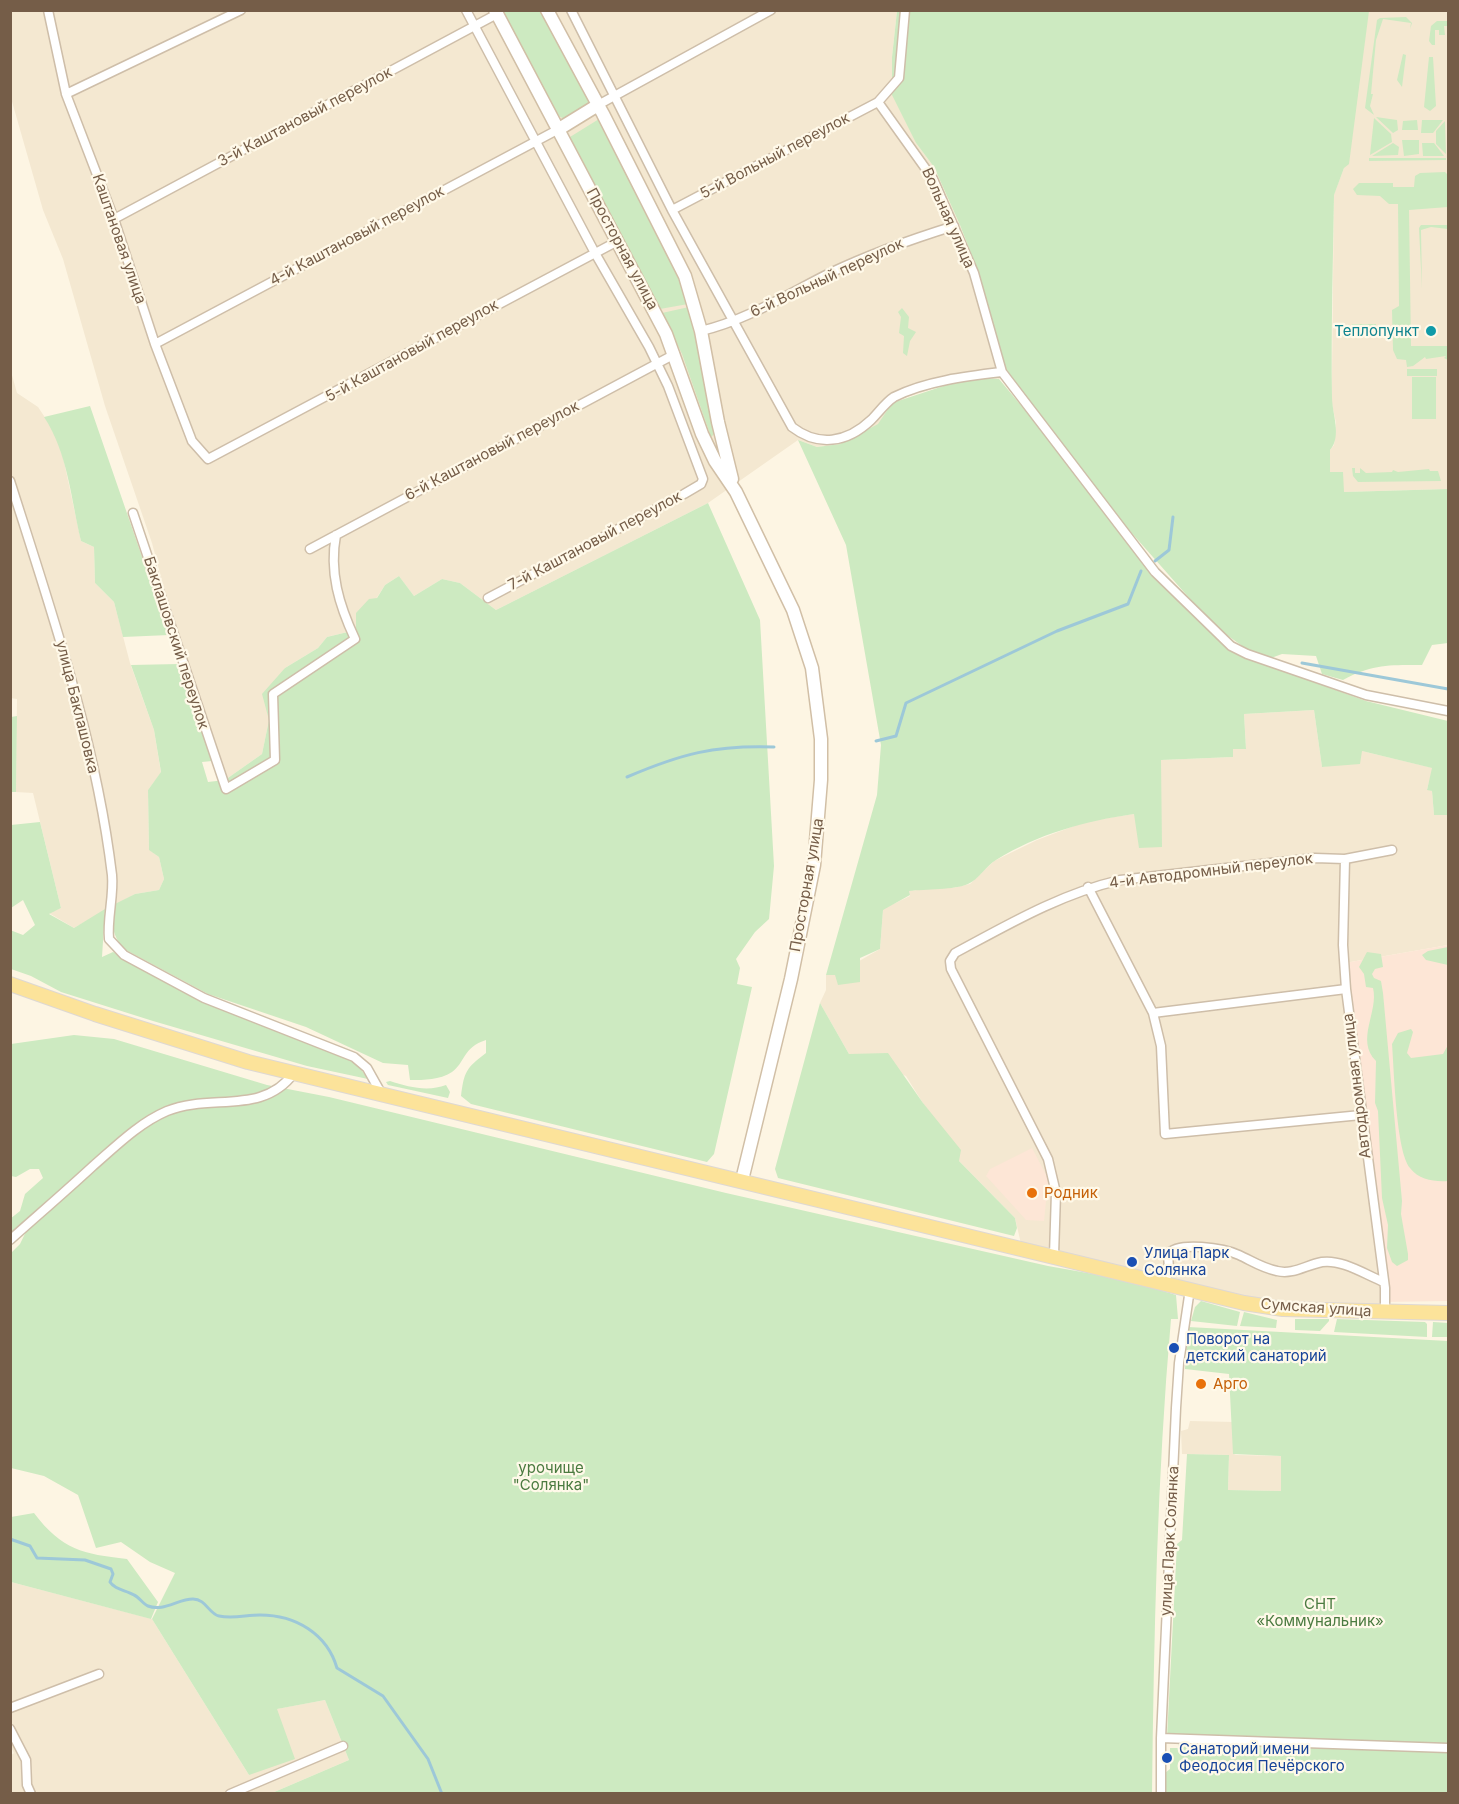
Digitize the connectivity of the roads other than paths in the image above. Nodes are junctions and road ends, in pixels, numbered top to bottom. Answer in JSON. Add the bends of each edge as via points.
{"nodes":[{"id":1,"x":48,"y":10,"type":"edge"},
{"id":2,"x":241,"y":10,"type":"edge"},
{"id":3,"x":466,"y":10,"type":"edge"},
{"id":4,"x":547,"y":10,"type":"edge"},
{"id":5,"x":571,"y":10,"type":"edge"},
{"id":6,"x":771,"y":10,"type":"edge"},
{"id":7,"x":905,"y":10,"type":"edge"},
{"id":8,"x":496,"y":12,"type":"edge"},
{"id":9,"x":474,"y":26,"type":"junction"},
{"id":10,"x":66,"y":94,"type":"junction"},
{"id":11,"x":613,"y":95,"type":"junction"},
{"id":12,"x":878,"y":102,"type":"junction"},
{"id":13,"x":598,"y":105,"type":"junction"},
{"id":14,"x":560,"y":129,"type":"junction"},
{"id":15,"x":536,"y":142,"type":"junction"},
{"id":16,"x":672,"y":210,"type":"junction"},
{"id":17,"x":114,"y":219,"type":"junction"},
{"id":18,"x":954,"y":226,"type":"junction"},
{"id":19,"x":616,"y":242,"type":"junction"},
{"id":20,"x":595,"y":253,"type":"junction"},
{"id":21,"x":735,"y":321,"type":"junction"},
{"id":22,"x":701,"y":332,"type":"junction"},
{"id":23,"x":155,"y":344,"type":"junction"},
{"id":24,"x":675,"y":354,"type":"junction"},
{"id":25,"x":657,"y":363,"type":"junction"},
{"id":26,"x":1002,"y":372,"type":"junction"},
{"id":27,"x":722,"y":438,"type":"junction"},
{"id":28,"x":707,"y":445,"type":"junction"},
{"id":29,"x":208,"y":459,"type":"joint"},
{"id":30,"x":10,"y":481,"type":"edge"},
{"id":31,"x":736,"y":492,"type":"junction"},
{"id":32,"x":133,"y":513,"type":"dead end"},
{"id":33,"x":336,"y":535,"type":"junction"},
{"id":34,"x":310,"y":549,"type":"dead end"},
{"id":35,"x":488,"y":598,"type":"dead end"},
{"id":36,"x":1449,"y":711,"type":"edge"},
{"id":37,"x":1392,"y":850,"type":"dead end"},
{"id":38,"x":1345,"y":859,"type":"junction"},
{"id":39,"x":1088,"y":887,"type":"junction"},
{"id":40,"x":17,"y":986,"type":"edge"},
{"id":41,"x":1346,"y":989,"type":"junction"},
{"id":42,"x":1153,"y":1013,"type":"junction"},
{"id":43,"x":294,"y":1073,"type":"junction"},
{"id":44,"x":381,"y":1093,"type":"junction"},
{"id":45,"x":1361,"y":1115,"type":"junction"},
{"id":46,"x":742,"y":1180,"type":"junction"},
{"id":47,"x":10,"y":1240,"type":"edge"},
{"id":48,"x":1050,"y":1254,"type":"junction"},
{"id":49,"x":1165,"y":1282,"type":"junction"},
{"id":50,"x":1384,"y":1282,"type":"junction"},
{"id":51,"x":1190,"y":1289,"type":"junction"},
{"id":52,"x":1385,"y":1312,"type":"junction"},
{"id":53,"x":1449,"y":1313,"type":"edge"},
{"id":54,"x":99,"y":1674,"type":"dead end"},
{"id":55,"x":10,"y":1708,"type":"edge"},
{"id":56,"x":10,"y":1729,"type":"edge"},
{"id":57,"x":1161,"y":1738,"type":"junction"},
{"id":58,"x":343,"y":1746,"type":"dead end"},
{"id":59,"x":1449,"y":1748,"type":"edge"},
{"id":60,"x":31,"y":1794,"type":"edge"},
{"id":61,"x":230,"y":1794,"type":"edge"},
{"id":62,"x":1161,"y":1794,"type":"edge"}],
"edges":[{"from":1,"to":10,"type":"street","name":"Каштановая улица"},
{"from":2,"to":10,"type":"street"},
{"from":3,"to":9,"type":"street"},
{"from":4,"to":13,"type":"main road","name":"Просторная улица"},
{"from":5,"to":11,"type":"street"},
{"from":6,"to":11,"type":"street"},
{"from":7,"to":12,"type":"street","via":[[899,78]]},
{"from":8,"to":9,"type":"street","name":"3-й Каштановый переулок"},
{"from":8,"to":14,"type":"main road","name":"Просторная улица"},
{"from":9,"to":15,"type":"street"},
{"from":9,"to":17,"type":"street","name":"3-й Каштановый переулок"},
{"from":10,"to":17,"type":"street","name":"Каштановая улица"},
{"from":11,"to":13,"type":"street"},
{"from":11,"to":16,"type":"street"},
{"from":12,"to":16,"type":"street","name":"5-й Вольный переулок"},
{"from":12,"to":18,"type":"street","name":"Вольная улица","via":[[921,159]]},
{"from":13,"to":14,"type":"main road"},
{"from":13,"to":22,"type":"main road","name":"Просторная улица","via":[[684,276]]},
{"from":14,"to":15,"type":"street","name":"4-й Каштановый переулок"},
{"from":14,"to":19,"type":"main road","name":"Просторная улица"},
{"from":15,"to":20,"type":"street"},
{"from":15,"to":23,"type":"street","name":"4-й Каштановый переулок"},
{"from":16,"to":21,"type":"street"},
{"from":17,"to":23,"type":"street","name":"Каштановая улица"},
{"from":18,"to":21,"type":"street","name":"6-й Вольный переулок","via":[[903,242]]},
{"from":18,"to":26,"type":"street","name":"Вольная улица","via":[[974,273]]},
{"from":19,"to":20,"type":"street","name":"5-й Каштановый переулок"},
{"from":19,"to":24,"type":"main road","name":"Просторная улица"},
{"from":20,"to":25,"type":"street"},
{"from":20,"to":29,"type":"street","name":"5-й Каштановый переулок"},
{"from":21,"to":22,"type":"street","name":"6-й Вольный переулок"},
{"from":21,"to":26,"type":"street","via":[[792,427],[806,438],[839,438],[868,422],[893,397],[963,375]]},
{"from":22,"to":27,"type":"main road","name":"Просторная улица"},
{"from":23,"to":29,"type":"street","name":"Каштановая улица","via":[[192,441]]},
{"from":24,"to":25,"type":"street","name":"6-й Каштановый переулок"},
{"from":24,"to":28,"type":"main road","name":"Просторная улица"},
{"from":25,"to":33,"type":"street","name":"6-й Каштановый переулок"},
{"from":25,"to":35,"type":"street","name":"7-й Каштановый переулок","via":[[703,479],[701,484]]},
{"from":26,"to":36,"type":"street","via":[[1155,572],[1231,646],[1366,695]]},
{"from":27,"to":28,"type":"main road","via":[[717,448]]},
{"from":27,"to":31,"type":"main road","name":"Просторная улица"},
{"from":28,"to":31,"type":"main road","name":"Просторная улица"},
{"from":30,"to":44,"type":"street","name":"улица Баклашовка","via":[[61,639],[96,783],[112,878],[109,939],[124,955],[204,998],[354,1057],[367,1068]]},
{"from":31,"to":46,"type":"main road","name":"Просторная улица","via":[[794,610],[804,639],[817,697],[821,780],[820,817],[807,906]]},
{"from":32,"to":33,"type":"street","name":"Баклашовский переулок","via":[[226,789],[275,760],[273,694],[355,639],[341,609],[335,579],[332,554]]},
{"from":33,"to":34,"type":"street","name":"6-й Каштановый переулок"},
{"from":37,"to":38,"type":"street","name":"4-й Автодромный переулок"},
{"from":38,"to":39,"type":"street","name":"4-й Автодромный переулок","via":[[1315,858]]},
{"from":38,"to":41,"type":"street","name":"Автодромная улица"},
{"from":39,"to":42,"type":"street"},
{"from":39,"to":48,"type":"street","name":"4-й Автодромный переулок","via":[[955,953],[950,961],[1048,1159],[1056,1193]]},
{"from":40,"to":43,"type":"main road","name":"Сумская улица"},
{"from":41,"to":42,"type":"street"},
{"from":41,"to":45,"type":"street","name":"Автодромная улица"},
{"from":42,"to":45,"type":"street","via":[[1161,1046],[1166,1134]]},
{"from":43,"to":44,"type":"main road","name":"Сумская улица"},
{"from":43,"to":47,"type":"street","via":[[277,1092],[263,1097],[184,1106],[147,1122]]},
{"from":44,"to":46,"type":"main road","name":"Сумская улица"},
{"from":45,"to":50,"type":"street","name":"Автодромная улица"},
{"from":46,"to":48,"type":"main road","name":"Сумская улица"},
{"from":48,"to":49,"type":"main road","name":"Сумская улица"},
{"from":49,"to":50,"type":"street","via":[[1168,1254],[1185,1246],[1238,1255],[1278,1272],[1288,1273],[1323,1262],[1341,1264]]},
{"from":49,"to":51,"type":"main road","name":"Сумская улица"},
{"from":50,"to":52,"type":"street","name":"Автодромная улица"},
{"from":51,"to":52,"type":"main road","name":"Сумская улица","via":[[1283,1309]]},
{"from":51,"to":57,"type":"street","name":"улица Парк Солянка","via":[[1179,1363]]},
{"from":52,"to":53,"type":"main road","name":"Сумская улица"},
{"from":54,"to":55,"type":"street"},
{"from":56,"to":60,"type":"street","via":[[26,1760]]},
{"from":57,"to":59,"type":"street"},
{"from":57,"to":62,"type":"street","name":"улица Парк Солянка"},
{"from":58,"to":61,"type":"street"}]}
